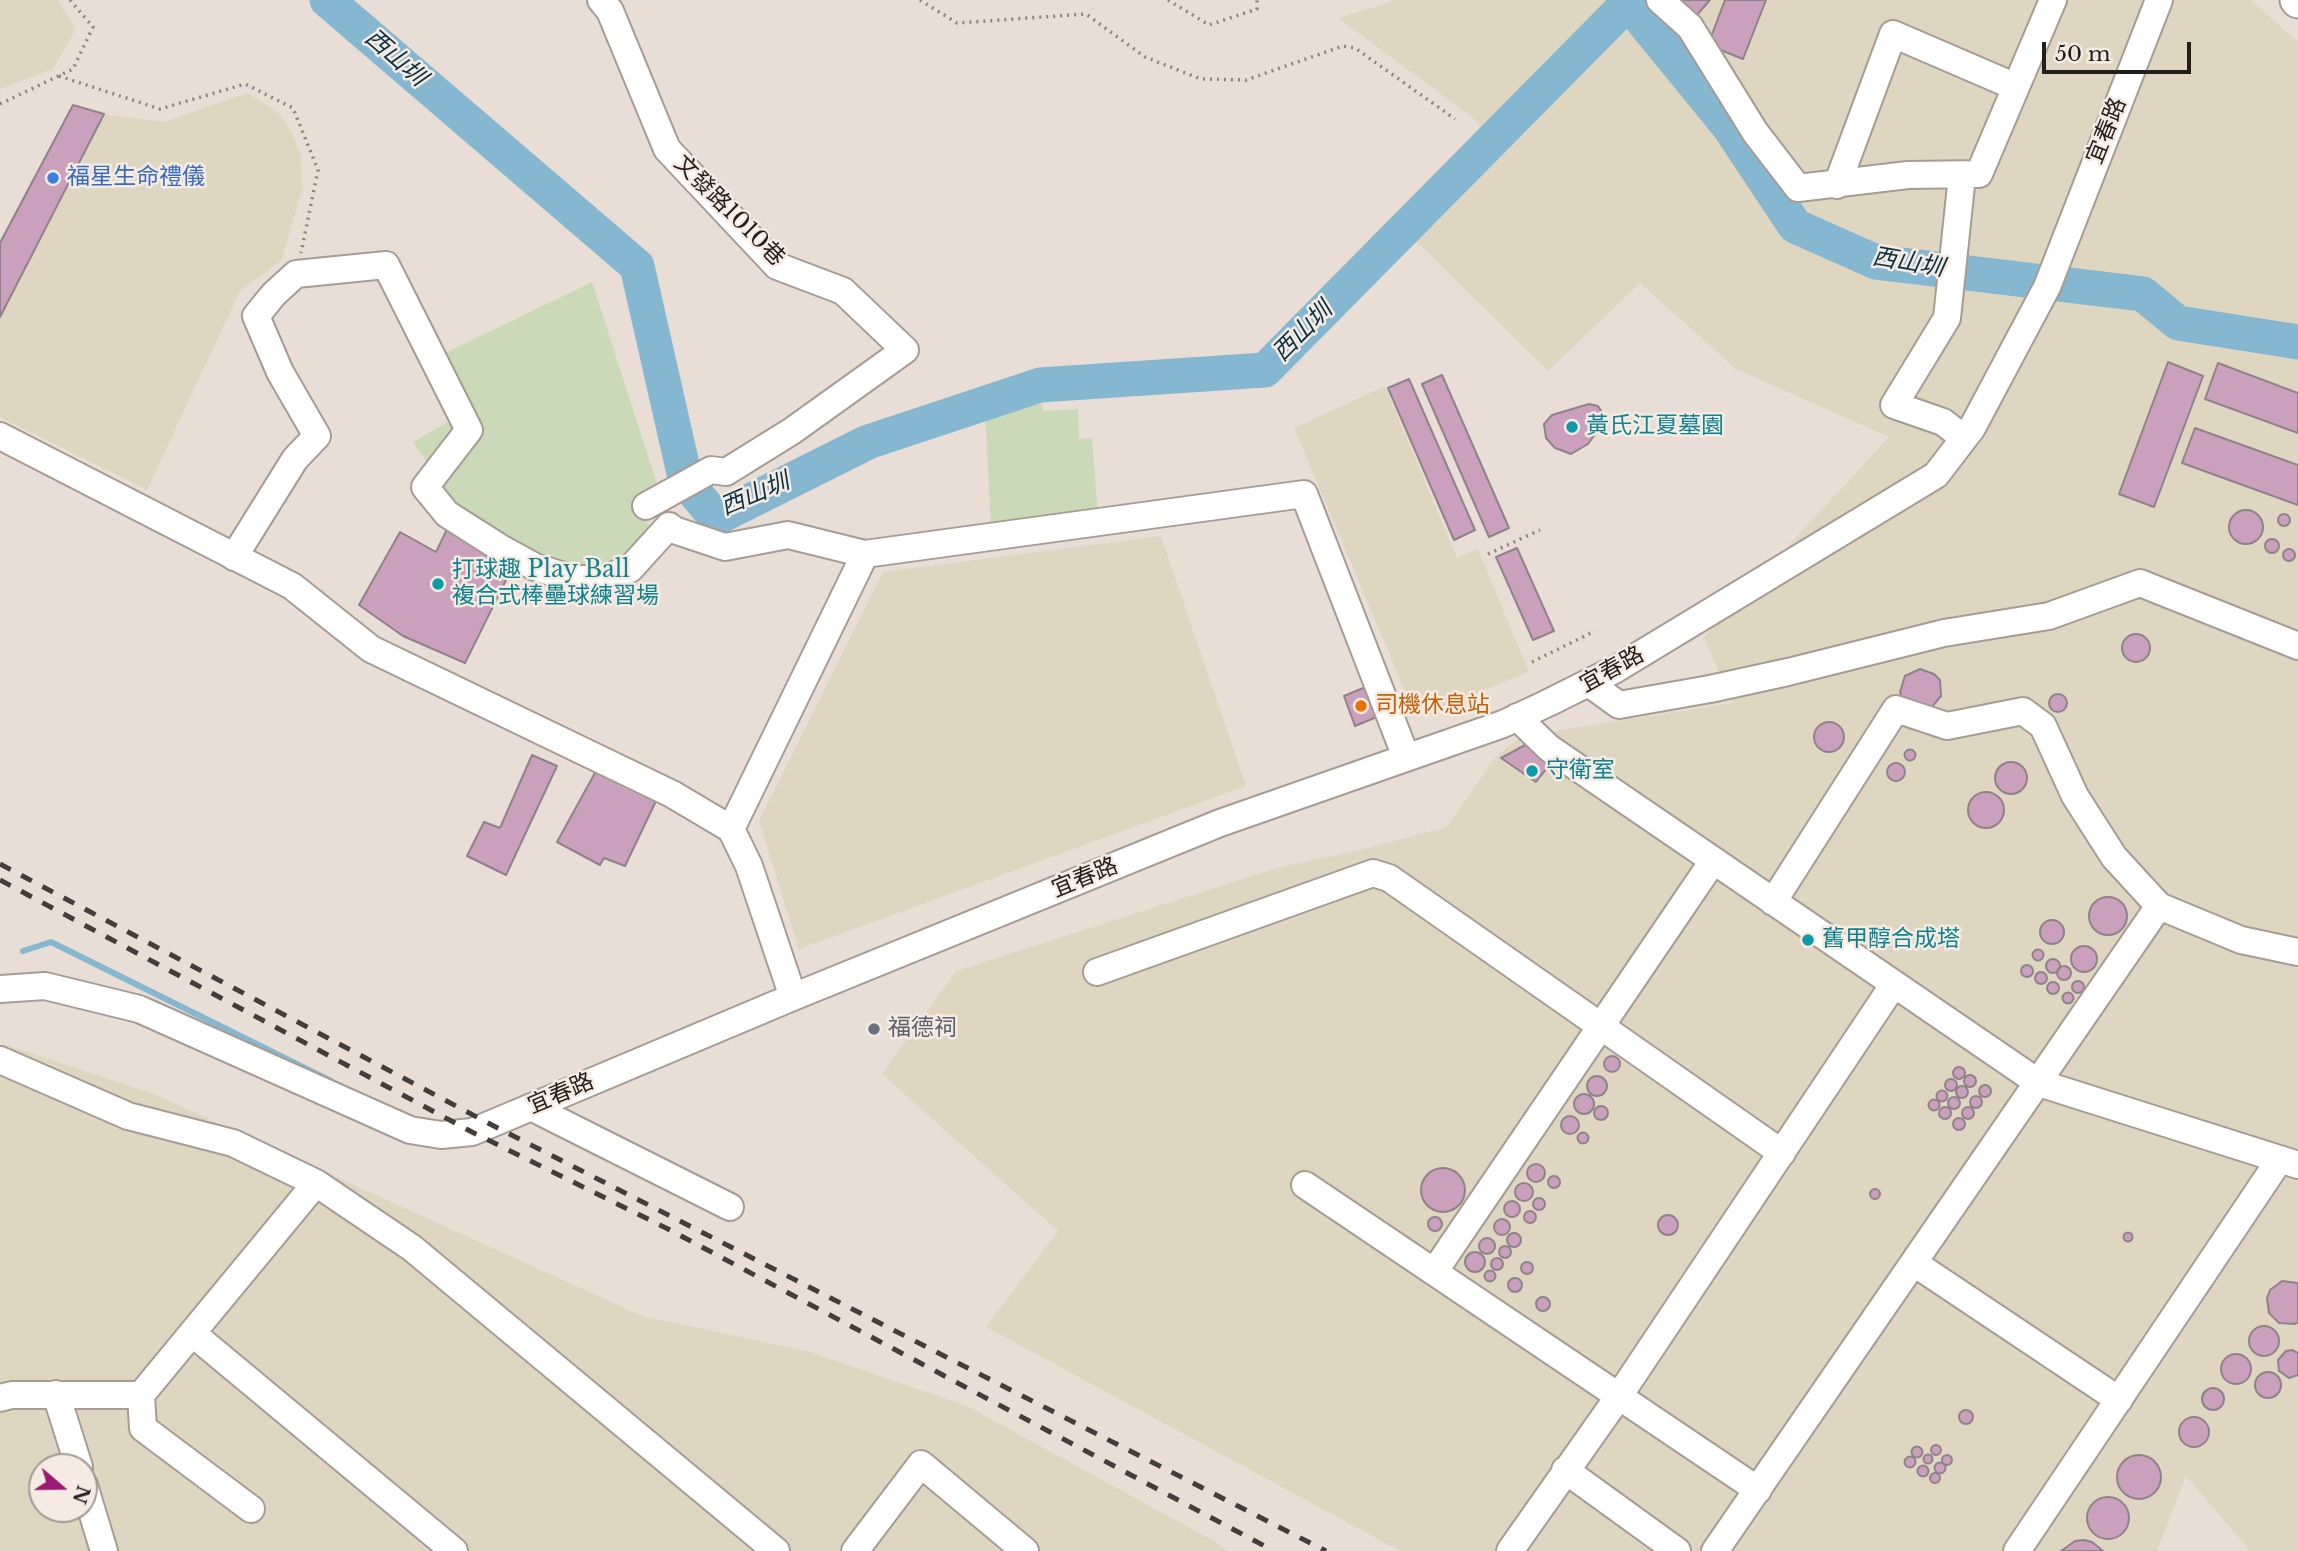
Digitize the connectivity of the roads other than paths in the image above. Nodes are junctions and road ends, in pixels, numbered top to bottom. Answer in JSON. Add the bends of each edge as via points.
{"nodes":[{"id":1,"x":601,"y":0,"type":"edge"},
{"id":2,"x":1660,"y":0,"type":"edge"},
{"id":3,"x":2053,"y":0,"type":"edge"},
{"id":4,"x":2159,"y":0,"type":"edge"},
{"id":5,"x":2016,"y":87,"type":"junction"},
{"id":6,"x":1962,"y":176,"type":"junction"},
{"id":7,"x":1837,"y":185,"type":"junction"},
{"id":8,"x":0,"y":436,"type":"edge"},
{"id":9,"x":1964,"y":438,"type":"junction"},
{"id":10,"x":646,"y":506,"type":"dead end"},
{"id":11,"x":865,"y":554,"type":"junction"},
{"id":12,"x":234,"y":557,"type":"junction"},
{"id":13,"x":2298,"y":646,"type":"edge"},
{"id":14,"x":1590,"y":684,"type":"junction"},
{"id":15,"x":1517,"y":718,"type":"junction"},
{"id":16,"x":1406,"y":757,"type":"junction"},
{"id":17,"x":732,"y":829,"type":"junction"},
{"id":18,"x":1713,"y":861,"type":"junction"},
{"id":19,"x":1773,"y":902,"type":"junction"},
{"id":20,"x":2159,"y":906,"type":"junction"},
{"id":21,"x":2298,"y":952,"type":"edge"},
{"id":22,"x":1097,"y":972,"type":"dead end"},
{"id":23,"x":1894,"y":984,"type":"junction"},
{"id":24,"x":0,"y":989,"type":"edge"},
{"id":25,"x":793,"y":997,"type":"junction"},
{"id":26,"x":1599,"y":1026,"type":"junction"},
{"id":27,"x":0,"y":1060,"type":"edge"},
{"id":28,"x":2039,"y":1083,"type":"junction"},
{"id":29,"x":531,"y":1107,"type":"junction"},
{"id":30,"x":1782,"y":1153,"type":"junction"},
{"id":31,"x":2289,"y":1162,"type":"edge"},
{"id":32,"x":316,"y":1182,"type":"junction"},
{"id":33,"x":1305,"y":1185,"type":"dead end"},
{"id":34,"x":730,"y":1207,"type":"dead end"},
{"id":35,"x":1914,"y":1263,"type":"junction"},
{"id":36,"x":1434,"y":1272,"type":"junction"},
{"id":37,"x":192,"y":1333,"type":"junction"},
{"id":38,"x":56,"y":1394,"type":"junction"},
{"id":39,"x":141,"y":1395,"type":"junction"},
{"id":40,"x":1619,"y":1396,"type":"junction"},
{"id":41,"x":0,"y":1398,"type":"edge"},
{"id":42,"x":2119,"y":1400,"type":"junction"},
{"id":43,"x":75,"y":1453,"type":"edge"},
{"id":44,"x":1565,"y":1471,"type":"junction"},
{"id":45,"x":1758,"y":1490,"type":"junction"},
{"id":46,"x":250,"y":1509,"type":"dead end"},
{"id":47,"x":96,"y":1523,"type":"edge"},
{"id":48,"x":104,"y":1551,"type":"edge"},
{"id":49,"x":454,"y":1551,"type":"edge"},
{"id":50,"x":776,"y":1551,"type":"edge"},
{"id":51,"x":855,"y":1551,"type":"edge"},
{"id":52,"x":1026,"y":1551,"type":"edge"},
{"id":53,"x":1510,"y":1551,"type":"edge"},
{"id":54,"x":1677,"y":1551,"type":"edge"},
{"id":55,"x":1715,"y":1551,"type":"edge"},
{"id":56,"x":2017,"y":1551,"type":"edge"}],
"edges":[{"from":1,"to":10,"type":"street","name":"文發路1010巷","via":[[610,11],[667,149],[777,266],[842,291],[905,350],[726,472],[710,470]]},
{"from":2,"to":7,"type":"street","via":[[1690,27],[1755,132],[1798,188]]},
{"from":3,"to":5,"type":"street"},
{"from":4,"to":9,"type":"street","name":"宜春路","via":[[2047,287]]},
{"from":5,"to":6,"type":"street","via":[[1979,174]]},
{"from":5,"to":7,"type":"street","via":[[1893,34]]},
{"from":6,"to":7,"type":"street","via":[[1909,175]]},
{"from":6,"to":9,"type":"street","via":[[1947,318],[1894,405],[1943,422]]},
{"from":8,"to":12,"type":"street"},
{"from":9,"to":14,"type":"street","name":"宜春路","via":[[1936,475]]},
{"from":11,"to":12,"type":"street","via":[[788,535],[725,547],[669,526],[630,569],[603,579],[575,579],[535,567],[502,549],[447,514],[425,487],[469,430],[386,265],[296,274],[256,316],[280,372],[317,436],[295,459]]},
{"from":11,"to":16,"type":"street","via":[[1304,494]]},
{"from":11,"to":17,"type":"street"},
{"from":12,"to":17,"type":"street","via":[[292,586],[371,649],[672,794]]},
{"from":13,"to":14,"type":"street","via":[[2140,583],[2049,616],[1944,633],[1710,689],[1619,705]]},
{"from":14,"to":15,"type":"street","name":"宜春路"},
{"from":15,"to":16,"type":"street","name":"宜春路"},
{"from":15,"to":18,"type":"street","via":[[1549,748]]},
{"from":16,"to":25,"type":"street","name":"宜春路","via":[[1220,823]]},
{"from":17,"to":25,"type":"street"},
{"from":18,"to":19,"type":"street"},
{"from":18,"to":26,"type":"street"},
{"from":19,"to":20,"type":"street","via":[[1896,709],[1947,726],[2023,710],[2043,726],[2075,796],[2114,857]]},
{"from":19,"to":23,"type":"street"},
{"from":20,"to":21,"type":"street","via":[[2241,940]]},
{"from":20,"to":28,"type":"street"},
{"from":22,"to":26,"type":"street","via":[[1374,873],[1388,878]]},
{"from":23,"to":28,"type":"street"},
{"from":23,"to":30,"type":"street"},
{"from":24,"to":29,"type":"street","name":"宜春路","via":[[45,986],[139,1009],[410,1130],[441,1135],[472,1132]]},
{"from":25,"to":29,"type":"street","name":"宜春路"},
{"from":26,"to":30,"type":"street"},
{"from":26,"to":36,"type":"street"},
{"from":27,"to":32,"type":"street","via":[[128,1116],[233,1143]]},
{"from":28,"to":31,"type":"street"},
{"from":28,"to":35,"type":"street"},
{"from":29,"to":34,"type":"street"},
{"from":30,"to":40,"type":"street"},
{"from":31,"to":42,"type":"street"},
{"from":32,"to":37,"type":"street"},
{"from":32,"to":50,"type":"street","via":[[412,1248]]},
{"from":33,"to":36,"type":"street"},
{"from":35,"to":42,"type":"street"},
{"from":35,"to":45,"type":"street"},
{"from":36,"to":40,"type":"street"},
{"from":37,"to":39,"type":"street"},
{"from":37,"to":49,"type":"street"},
{"from":38,"to":39,"type":"street"},
{"from":38,"to":41,"type":"street"},
{"from":38,"to":43,"type":"street"},
{"from":39,"to":46,"type":"street","via":[[143,1428]]},
{"from":40,"to":44,"type":"street"},
{"from":40,"to":45,"type":"street"},
{"from":42,"to":56,"type":"street"},
{"from":44,"to":53,"type":"street"},
{"from":44,"to":54,"type":"street"},
{"from":45,"to":55,"type":"street"},
{"from":47,"to":48,"type":"street"},
{"from":51,"to":52,"type":"street","via":[[921,1464]]}]}
